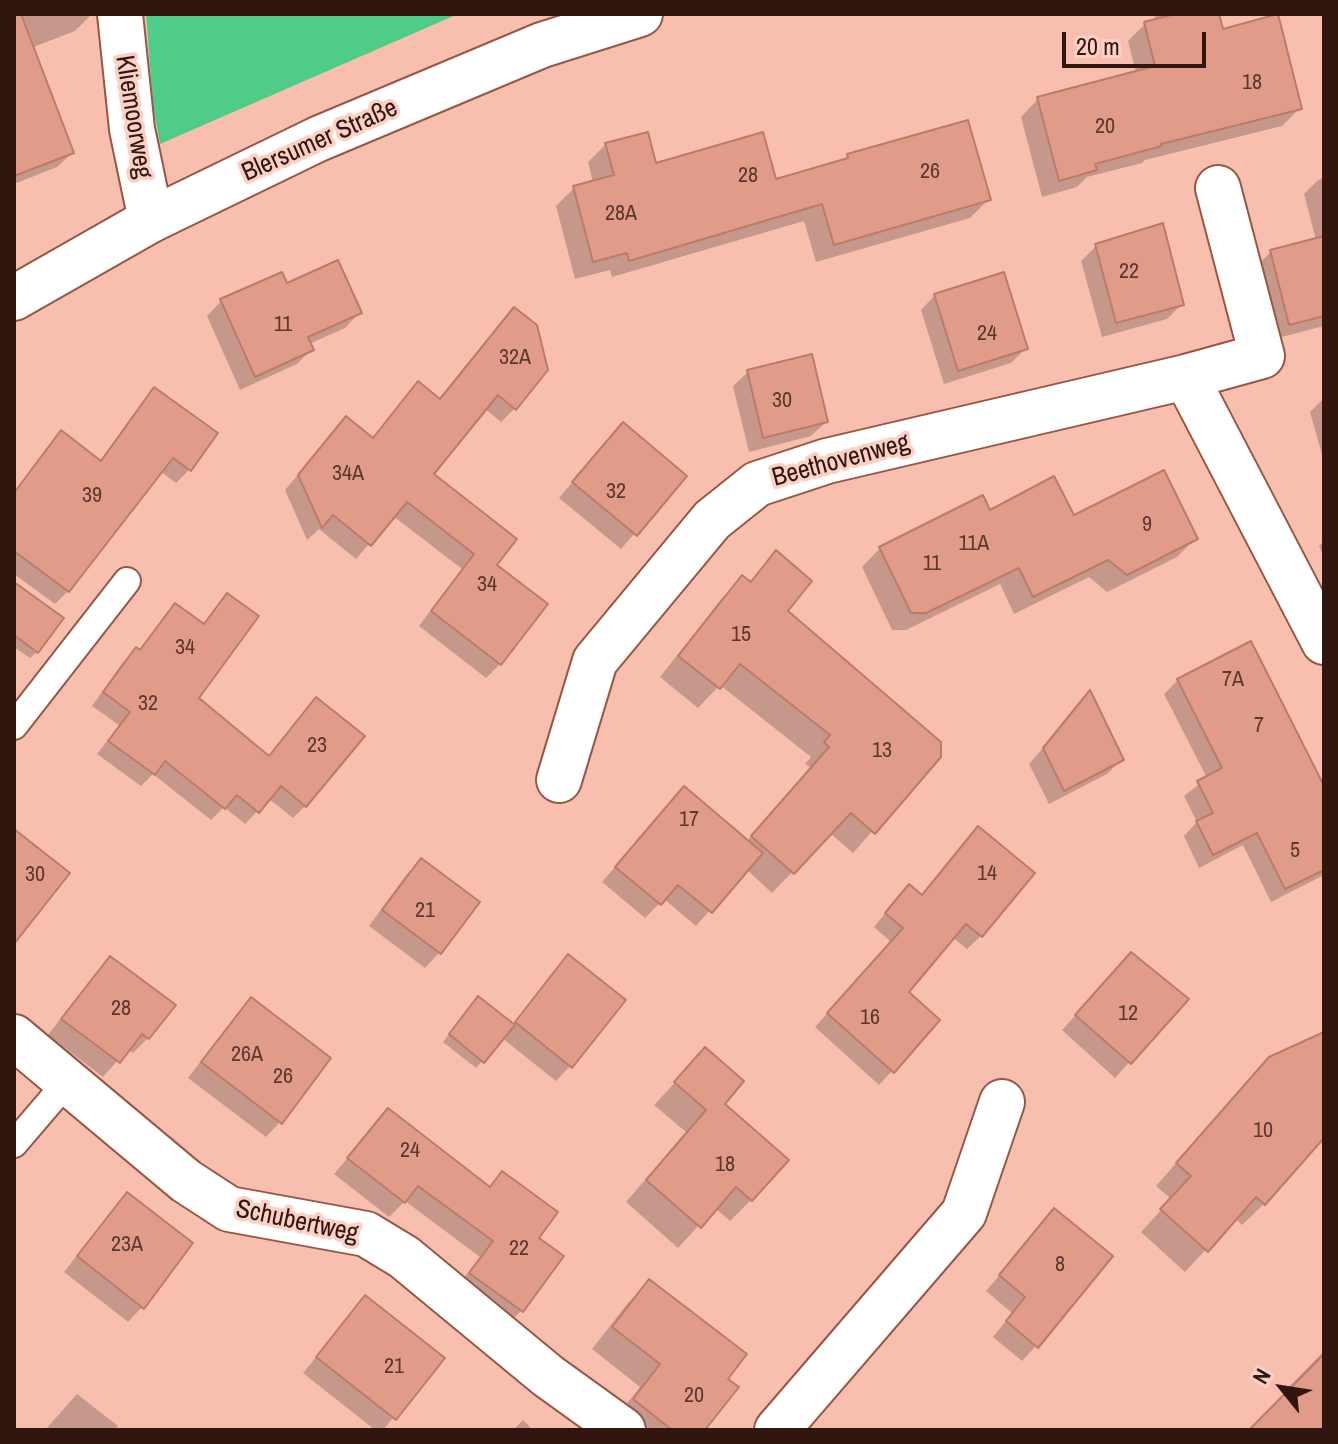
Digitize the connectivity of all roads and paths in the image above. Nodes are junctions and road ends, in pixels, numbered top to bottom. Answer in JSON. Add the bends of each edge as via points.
{"nodes":[{"id":1,"x":120,"y":14,"type":"edge"},
{"id":2,"x":640,"y":14,"type":"edge"},
{"id":3,"x":1218,"y":188,"type":"dead end"},
{"id":4,"x":151,"y":220,"type":"junction"},
{"id":5,"x":14,"y":298,"type":"edge"},
{"id":6,"x":1186,"y":377,"type":"junction"},
{"id":7,"x":127,"y":581,"type":"dead end"},
{"id":8,"x":1324,"y":642,"type":"edge"},
{"id":9,"x":14,"y":726,"type":"edge"},
{"id":10,"x":559,"y":780,"type":"dead end"},
{"id":11,"x":14,"y":1037,"type":"edge"},
{"id":12,"x":67,"y":1082,"type":"junction"},
{"id":13,"x":1002,"y":1102,"type":"dead end"},
{"id":14,"x":14,"y":1144,"type":"edge"},
{"id":15,"x":623,"y":1430,"type":"edge"},
{"id":16,"x":777,"y":1430,"type":"edge"}],
"edges":[{"from":1,"to":4,"type":"street","name":"Kliemoorweg","via":[[132,129]]},
{"from":2,"to":4,"type":"street","name":"Blersumer Straße","via":[[528,50],[318,139]]},
{"from":3,"to":6,"type":"street","name":"Beethovenweg","via":[[1262,356]]},
{"from":4,"to":5,"type":"street","name":"Blersumer Straße"},
{"from":6,"to":8,"type":"street"},
{"from":6,"to":10,"type":"street","name":"Beethovenweg","via":[[827,461],[757,484],[712,520],[595,661]]},
{"from":7,"to":9,"type":"lane"},
{"from":11,"to":12,"type":"street","name":"Schubertweg"},
{"from":12,"to":14,"type":"lane"},
{"from":12,"to":15,"type":"street","name":"Schubertweg","via":[[186,1181],[229,1209],[366,1234],[404,1257],[548,1376]]},
{"from":13,"to":16,"type":"street","via":[[964,1213]]}]}
